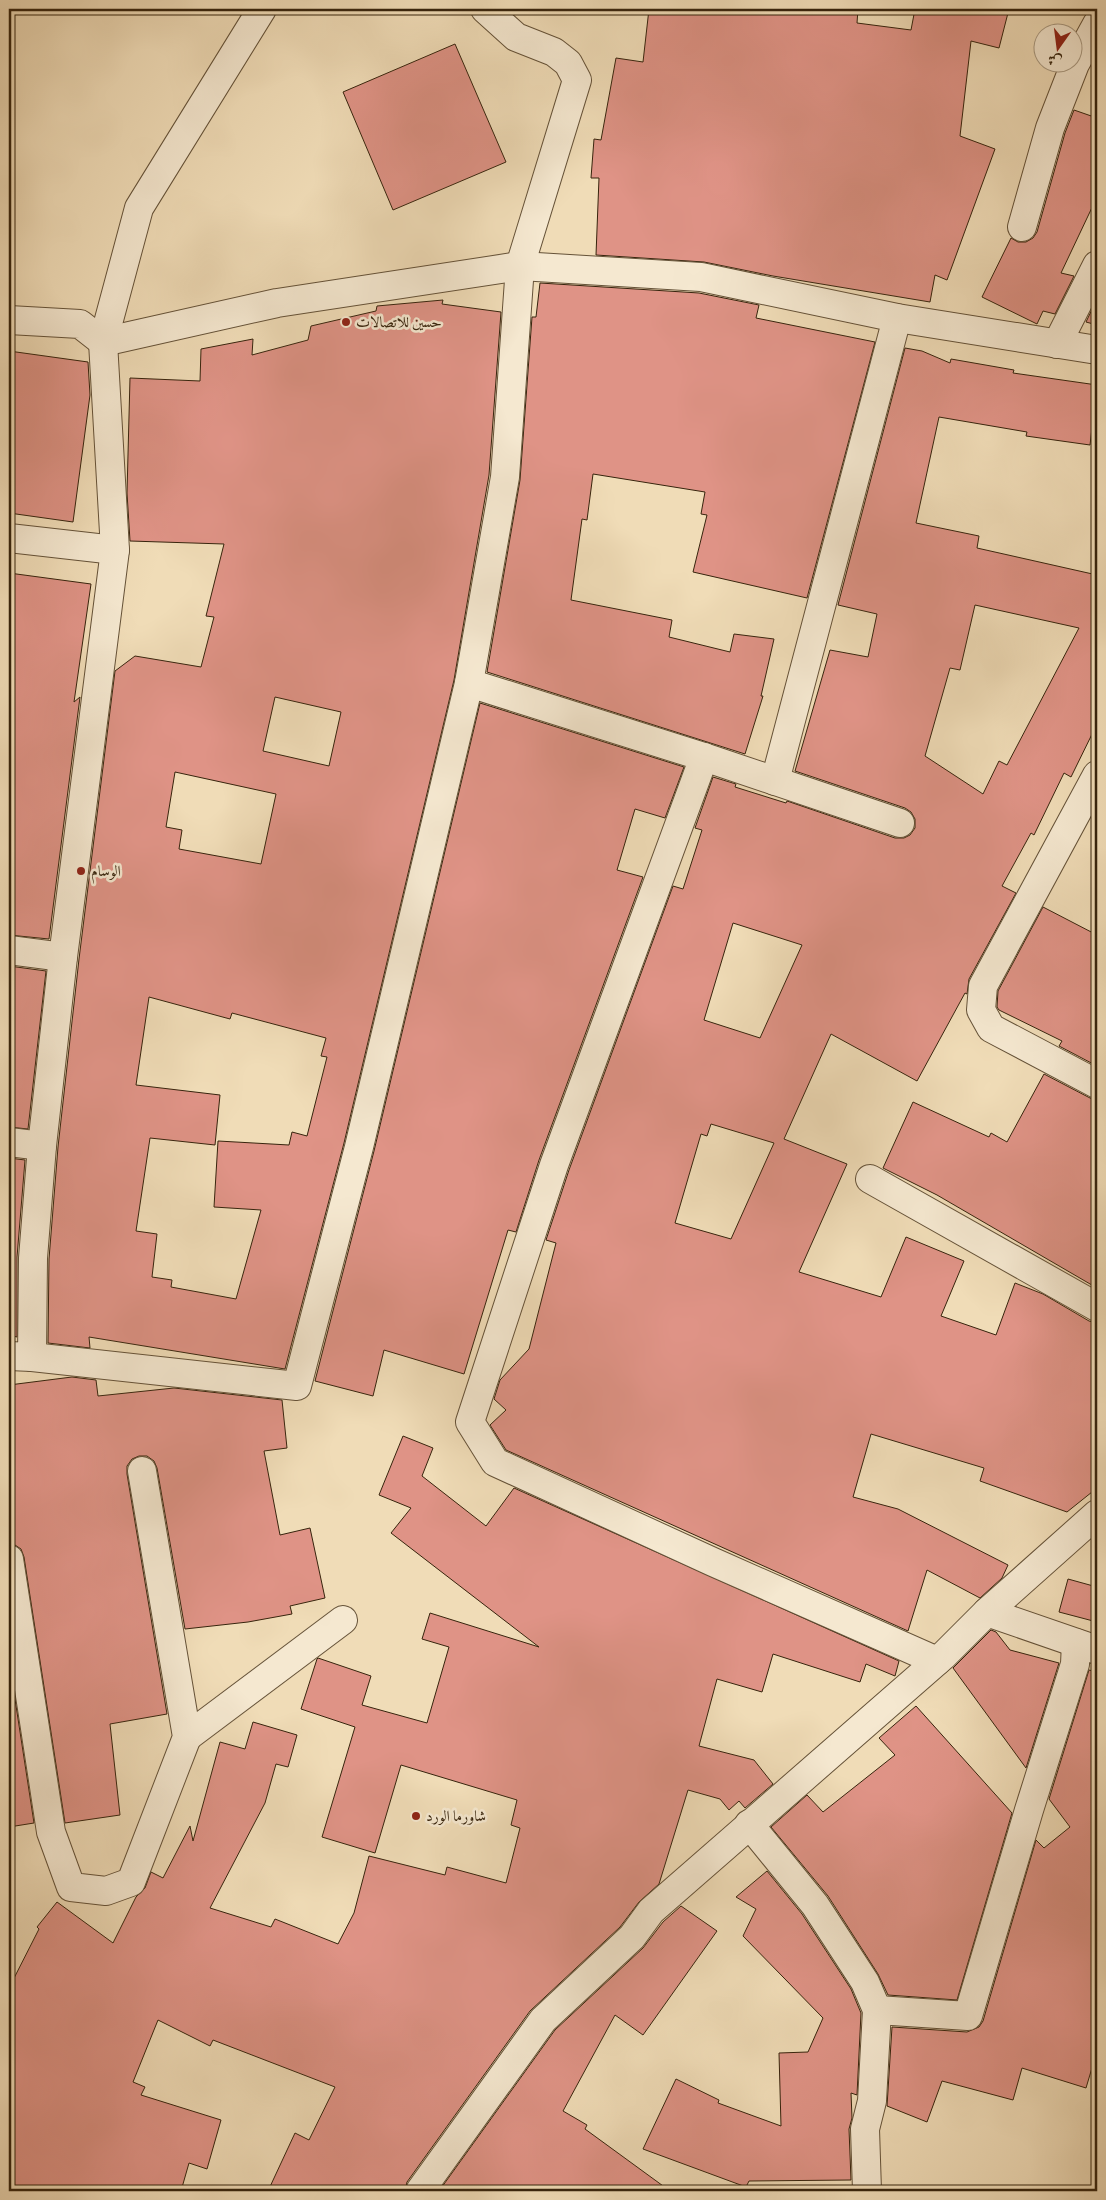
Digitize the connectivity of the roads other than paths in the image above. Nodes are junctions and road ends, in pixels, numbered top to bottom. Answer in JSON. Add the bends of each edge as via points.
{"nodes":[{"id":1,"x":262,"y":9,"type":"edge"},
{"id":2,"x":485,"y":9,"type":"edge"},
{"id":3,"x":1097,"y":24,"type":"edge"},
{"id":4,"x":1022,"y":227,"type":"dead end"},
{"id":5,"x":1097,"y":265,"type":"edge"},
{"id":6,"x":520,"y":266,"type":"junction"},
{"id":7,"x":897,"y":318,"type":"junction"},
{"id":8,"x":9,"y":320,"type":"edge"},
{"id":9,"x":103,"y":342,"type":"junction"},
{"id":10,"x":1057,"y":344,"type":"junction"},
{"id":11,"x":1097,"y":350,"type":"edge"},
{"id":12,"x":9,"y":538,"type":"edge"},
{"id":13,"x":115,"y":550,"type":"junction"},
{"id":14,"x":469,"y":683,"type":"junction"},
{"id":15,"x":704,"y":757,"type":"junction"},
{"id":16,"x":1097,"y":775,"type":"edge"},
{"id":17,"x":775,"y":781,"type":"junction"},
{"id":18,"x":900,"y":823,"type":"dead end"},
{"id":19,"x":9,"y":950,"type":"edge"},
{"id":20,"x":63,"y":957,"type":"junction"},
{"id":21,"x":1097,"y":1084,"type":"edge"},
{"id":22,"x":9,"y":1142,"type":"edge"},
{"id":23,"x":42,"y":1146,"type":"junction"},
{"id":24,"x":870,"y":1179,"type":"dead end"},
{"id":25,"x":1097,"y":1307,"type":"edge"},
{"id":26,"x":21,"y":1356,"type":"edge"},
{"id":27,"x":142,"y":1471,"type":"dead end"},
{"id":28,"x":1097,"y":1514,"type":"edge"},
{"id":29,"x":9,"y":1559,"type":"edge"},
{"id":30,"x":987,"y":1612,"type":"junction"},
{"id":31,"x":343,"y":1620,"type":"dead end"},
{"id":32,"x":1086,"y":1646,"type":"edge"},
{"id":33,"x":937,"y":1661,"type":"junction"},
{"id":34,"x":186,"y":1737,"type":"junction"},
{"id":35,"x":749,"y":1824,"type":"junction"},
{"id":36,"x":877,"y":2010,"type":"junction"},
{"id":37,"x":420,"y":2191,"type":"edge"},
{"id":38,"x":867,"y":2191,"type":"edge"}],
"edges":[{"from":1,"to":9,"type":"street","via":[[139,208]]},
{"from":2,"to":6,"type":"street","via":[[516,37],[554,52],[568,63],[576,80]]},
{"from":3,"to":4,"type":"street","via":[[1074,64],[1050,128]]},
{"from":5,"to":10,"type":"street"},
{"from":6,"to":7,"type":"street","via":[[701,278]]},
{"from":6,"to":9,"type":"street","via":[[277,303]]},
{"from":6,"to":14,"type":"street","via":[[505,477]]},
{"from":7,"to":10,"type":"street"},
{"from":7,"to":17,"type":"street"},
{"from":8,"to":9,"type":"street","via":[[80,324]]},
{"from":9,"to":13,"type":"street"},
{"from":10,"to":11,"type":"street"},
{"from":12,"to":13,"type":"street"},
{"from":13,"to":20,"type":"street"},
{"from":14,"to":15,"type":"street"},
{"from":14,"to":26,"type":"street","via":[[359,1147],[297,1386]]},
{"from":15,"to":17,"type":"street"},
{"from":15,"to":33,"type":"street","via":[[554,1165],[470,1422],[495,1462]]},
{"from":16,"to":21,"type":"street","via":[[983,986],[980,1010],[991,1028]]},
{"from":17,"to":18,"type":"street"},
{"from":19,"to":20,"type":"street"},
{"from":20,"to":23,"type":"street"},
{"from":22,"to":23,"type":"street"},
{"from":23,"to":26,"type":"street"},
{"from":24,"to":25,"type":"street"},
{"from":27,"to":34,"type":"street"},
{"from":28,"to":30,"type":"street"},
{"from":29,"to":34,"type":"street","via":[[51,1832],[71,1887],[106,1890],[131,1882]]},
{"from":30,"to":32,"type":"street"},
{"from":30,"to":33,"type":"street"},
{"from":31,"to":34,"type":"street"},
{"from":32,"to":36,"type":"street","via":[[1075,1664],[968,2016]]},
{"from":33,"to":35,"type":"street"},
{"from":35,"to":36,"type":"street","via":[[815,1905],[865,1982]]},
{"from":35,"to":37,"type":"street","via":[[651,1911],[632,1937],[543,2020]]},
{"from":36,"to":38,"type":"street","via":[[872,2101],[865,2128]]}]}
